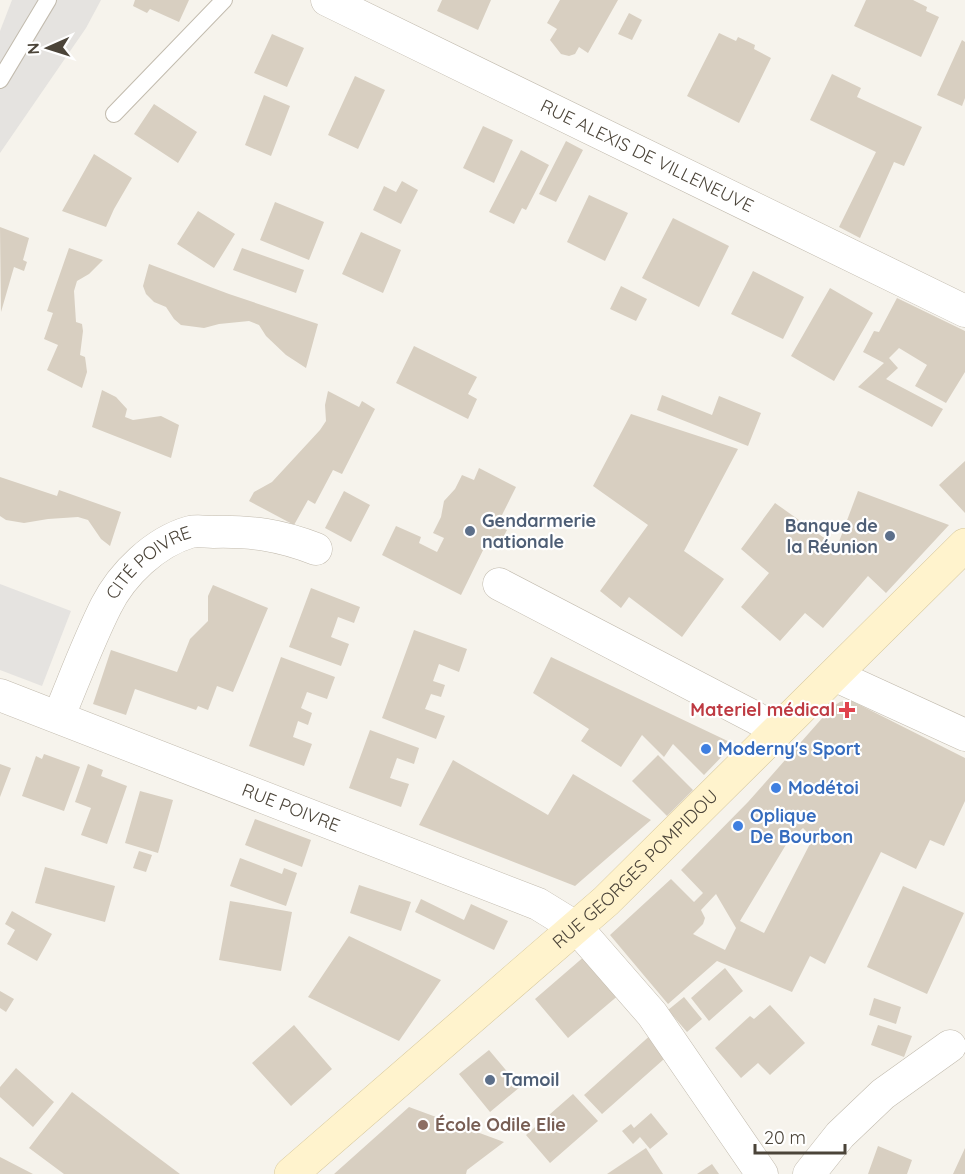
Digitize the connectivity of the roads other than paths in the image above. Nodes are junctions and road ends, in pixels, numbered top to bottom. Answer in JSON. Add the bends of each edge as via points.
{"nodes":[{"id":1,"x":48,"y":0,"type":"edge"},
{"id":2,"x":224,"y":0,"type":"edge"},
{"id":3,"x":327,"y":0,"type":"edge"},
{"id":4,"x":0,"y":80,"type":"edge"},
{"id":5,"x":114,"y":114,"type":"dead end"},
{"id":6,"x":965,"y":311,"type":"edge"},
{"id":7,"x":965,"y":545,"type":"edge"},
{"id":8,"x":316,"y":549,"type":"dead end"},
{"id":9,"x":499,"y":584,"type":"dead end"},
{"id":10,"x":834,"y":675,"type":"junction"},
{"id":11,"x":0,"y":694,"type":"edge"},
{"id":12,"x":59,"y":716,"type":"junction"},
{"id":13,"x":777,"y":731,"type":"junction"},
{"id":14,"x":965,"y":735,"type":"edge"},
{"id":15,"x":577,"y":928,"type":"junction"},
{"id":16,"x":950,"y":1046,"type":"dead end"},
{"id":17,"x":291,"y":1174,"type":"edge"},
{"id":18,"x":762,"y":1174,"type":"edge"},
{"id":19,"x":809,"y":1174,"type":"edge"}],
"edges":[{"from":1,"to":4,"type":"lane"},
{"from":2,"to":5,"type":"lane"},
{"from":3,"to":6,"type":"street","name":"RUE ALEXIS DE VILLENEUVE"},
{"from":7,"to":10,"type":"main road","name":"RUE GEORGES POMPIDOU"},
{"from":8,"to":12,"type":"street","name":"CITÉ POIVRE","via":[[287,538],[240,531],[192,532],[168,542],[145,558],[106,605]]},
{"from":9,"to":13,"type":"street"},
{"from":10,"to":13,"type":"main road","name":"RUE GEORGES POMPIDOU"},
{"from":10,"to":14,"type":"street"},
{"from":11,"to":12,"type":"street","name":"RUE POIVRE"},
{"from":12,"to":15,"type":"street","name":"RUE POIVRE","via":[[538,904]]},
{"from":13,"to":15,"type":"main road","name":"RUE GEORGES POMPIDOU"},
{"from":15,"to":17,"type":"main road","name":"RUE GEORGES POMPIDOU"},
{"from":15,"to":18,"type":"street","name":"RUE POIVRE","via":[[652,1014]]},
{"from":16,"to":19,"type":"street","via":[[883,1094],[840,1135]]}]}
